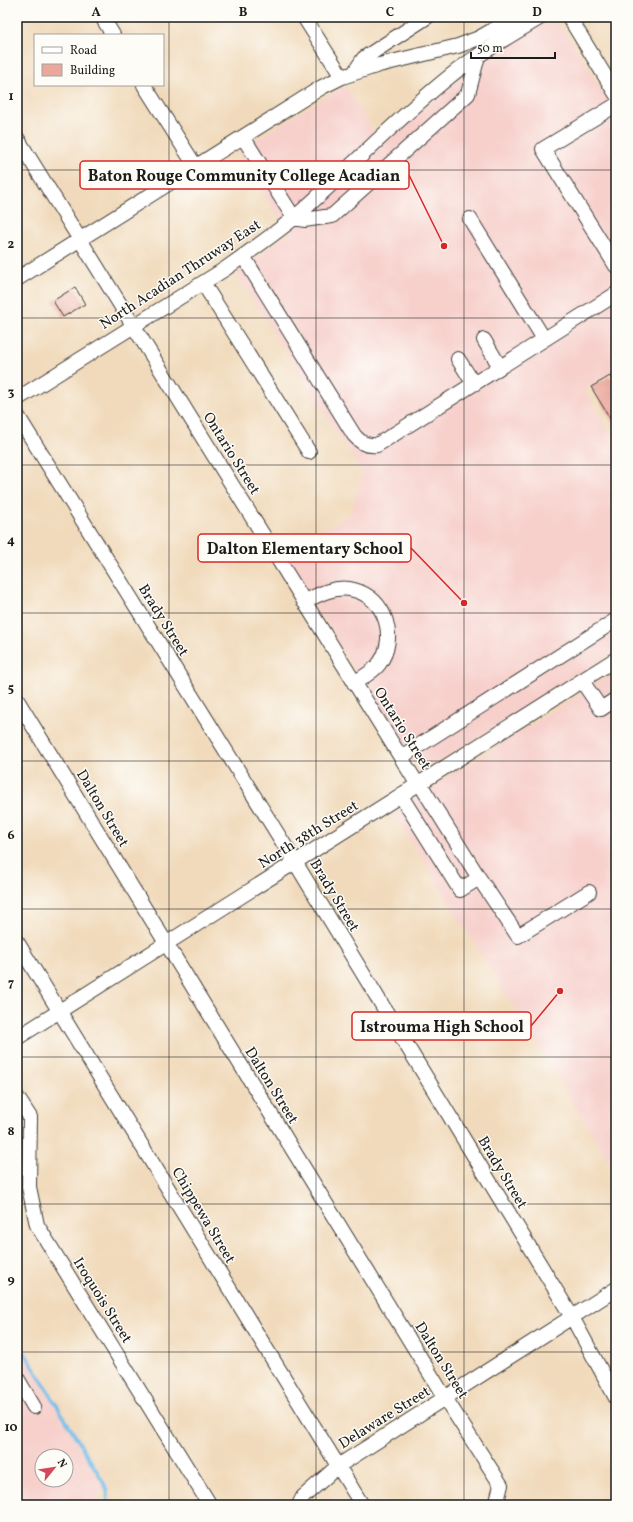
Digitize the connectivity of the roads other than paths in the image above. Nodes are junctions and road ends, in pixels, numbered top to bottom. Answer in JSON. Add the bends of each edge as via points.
{"nodes":[{"id":1,"x":102,"y":17,"type":"edge"},
{"id":2,"x":304,"y":17,"type":"edge"},
{"id":3,"x":427,"y":17,"type":"edge"},
{"id":4,"x":515,"y":17,"type":"edge"},
{"id":5,"x":541,"y":17,"type":"edge"},
{"id":6,"x":569,"y":17,"type":"edge"},
{"id":7,"x":112,"y":34,"type":"edge"},
{"id":8,"x":478,"y":56,"type":"junction"},
{"id":9,"x":348,"y":75,"type":"junction"},
{"id":10,"x":145,"y":86,"type":"edge"},
{"id":11,"x":616,"y":94,"type":"edge"},
{"id":12,"x":616,"y":104,"type":"edge"},
{"id":13,"x":243,"y":137,"type":"junction"},
{"id":14,"x":17,"y":138,"type":"edge"},
{"id":15,"x":196,"y":167,"type":"junction"},
{"id":16,"x":294,"y":218,"type":"junction"},
{"id":17,"x":470,"y":219,"type":"dead end"},
{"id":18,"x":81,"y":239,"type":"junction"},
{"id":19,"x":243,"y":256,"type":"junction"},
{"id":20,"x":616,"y":266,"type":"edge"},
{"id":21,"x":17,"y":279,"type":"edge"},
{"id":22,"x":202,"y":283,"type":"junction"},
{"id":23,"x":616,"y":294,"type":"edge"},
{"id":24,"x":134,"y":326,"type":"junction"},
{"id":25,"x":544,"y":339,"type":"junction"},
{"id":26,"x":484,"y":340,"type":"dead end"},
{"id":27,"x":458,"y":359,"type":"dead end"},
{"id":28,"x":500,"y":367,"type":"junction"},
{"id":29,"x":474,"y":384,"type":"junction"},
{"id":30,"x":17,"y":399,"type":"edge"},
{"id":31,"x":17,"y":415,"type":"edge"},
{"id":32,"x":309,"y":452,"type":"dead end"},
{"id":33,"x":304,"y":602,"type":"junction"},
{"id":34,"x":616,"y":620,"type":"edge"},
{"id":35,"x":616,"y":659,"type":"edge"},
{"id":36,"x":582,"y":681,"type":"junction"},
{"id":37,"x":354,"y":683,"type":"junction"},
{"id":38,"x":616,"y":699,"type":"edge"},
{"id":39,"x":17,"y":700,"type":"edge"},
{"id":40,"x":401,"y":757,"type":"junction"},
{"id":41,"x":419,"y":784,"type":"junction"},
{"id":42,"x":401,"y":796,"type":"junction"},
{"id":43,"x":294,"y":862,"type":"junction"},
{"id":44,"x":479,"y":878,"type":"junction"},
{"id":45,"x":589,"y":892,"type":"dead end"},
{"id":46,"x":17,"y":942,"type":"edge"},
{"id":47,"x":166,"y":944,"type":"junction"},
{"id":48,"x":59,"y":1011,"type":"junction"},
{"id":49,"x":17,"y":1038,"type":"edge"},
{"id":50,"x":17,"y":1097,"type":"edge"},
{"id":51,"x":616,"y":1289,"type":"edge"},
{"id":52,"x":572,"y":1317,"type":"junction"},
{"id":53,"x":17,"y":1378,"type":"edge"},
{"id":54,"x":445,"y":1398,"type":"junction"},
{"id":55,"x":616,"y":1398,"type":"edge"},
{"id":56,"x":34,"y":1407,"type":"dead end"},
{"id":57,"x":338,"y":1466,"type":"junction"},
{"id":58,"x":210,"y":1505,"type":"edge"},
{"id":59,"x":298,"y":1505,"type":"edge"},
{"id":60,"x":362,"y":1505,"type":"edge"},
{"id":61,"x":494,"y":1505,"type":"edge"}],
"edges":[{"from":1,"to":7,"type":"street"},
{"from":2,"to":9,"type":"street"},
{"from":3,"to":9,"type":"street","via":[[364,58]]},
{"from":4,"to":9,"type":"street","via":[[479,38],[458,46]]},
{"from":5,"to":8,"type":"street","name":"North Acadian Thruway East"},
{"from":6,"to":11,"type":"street"},
{"from":8,"to":16,"type":"street","name":"North Acadian Thruway East","via":[[419,101]]},
{"from":8,"to":16,"type":"street","via":[[468,94],[332,216],[304,220]]},
{"from":9,"to":13,"type":"street","via":[[322,87]]},
{"from":10,"to":15,"type":"street"},
{"from":12,"to":20,"type":"street","via":[[543,149]]},
{"from":13,"to":15,"type":"street"},
{"from":13,"to":16,"type":"street"},
{"from":14,"to":18,"type":"street","name":"Ontario Street"},
{"from":15,"to":18,"type":"street"},
{"from":16,"to":19,"type":"street","name":"North Acadian Thruway East"},
{"from":17,"to":25,"type":"street"},
{"from":18,"to":21,"type":"street"},
{"from":18,"to":24,"type":"street","name":"Ontario Street"},
{"from":19,"to":22,"type":"street","name":"North Acadian Thruway East"},
{"from":19,"to":29,"type":"street","via":[[361,443],[377,445]]},
{"from":22,"to":24,"type":"street","name":"North Acadian Thruway East"},
{"from":22,"to":32,"type":"street"},
{"from":23,"to":25,"type":"street"},
{"from":24,"to":30,"type":"street","name":"North Acadian Thruway East"},
{"from":24,"to":33,"type":"street","name":"Ontario Street"},
{"from":25,"to":28,"type":"street"},
{"from":26,"to":28,"type":"street"},
{"from":27,"to":29,"type":"street"},
{"from":28,"to":29,"type":"street"},
{"from":31,"to":43,"type":"street","name":"Brady Street"},
{"from":33,"to":37,"type":"street","name":"Ontario Street"},
{"from":33,"to":37,"type":"street","via":[[326,591],[354,590],[377,604],[385,615],[389,631],[386,649],[379,664]]},
{"from":34,"to":40,"type":"street"},
{"from":35,"to":36,"type":"street","name":"North 38th Street"},
{"from":36,"to":38,"type":"street","via":[[601,709]]},
{"from":36,"to":41,"type":"street","name":"North 38th Street"},
{"from":37,"to":40,"type":"street","name":"Ontario Street"},
{"from":39,"to":47,"type":"street","name":"Dalton Street"},
{"from":40,"to":41,"type":"street","name":"Ontario Street"},
{"from":41,"to":42,"type":"street","name":"North 38th Street"},
{"from":41,"to":44,"type":"street","name":"Ontario Street"},
{"from":42,"to":43,"type":"street","name":"North 38th Street"},
{"from":42,"to":44,"type":"street","via":[[460,890]]},
{"from":43,"to":47,"type":"street","name":"North 38th Street"},
{"from":43,"to":52,"type":"street","name":"Brady Street"},
{"from":44,"to":45,"type":"street","name":"Ontario Street","via":[[518,936]]},
{"from":46,"to":48,"type":"street","name":"Chippewa Street"},
{"from":47,"to":48,"type":"street","name":"North 38th Street"},
{"from":47,"to":54,"type":"street","name":"Dalton Street"},
{"from":48,"to":49,"type":"street","name":"North 38th Street"},
{"from":48,"to":57,"type":"street","name":"Chippewa Street"},
{"from":50,"to":58,"type":"street","name":"Iroquois Street","via":[[30,1117],[29,1187],[37,1225]]},
{"from":51,"to":52,"type":"street","name":"Delaware Street"},
{"from":52,"to":54,"type":"street","name":"Delaware Street"},
{"from":52,"to":55,"type":"street","name":"Brady Street"},
{"from":53,"to":56,"type":"street"},
{"from":54,"to":57,"type":"street","name":"Delaware Street"},
{"from":54,"to":61,"type":"street","name":"Dalton Street","via":[[501,1485]]},
{"from":57,"to":59,"type":"street","name":"Delaware Street","via":[[303,1497]]},
{"from":57,"to":60,"type":"street","name":"Chippewa Street"}]}
